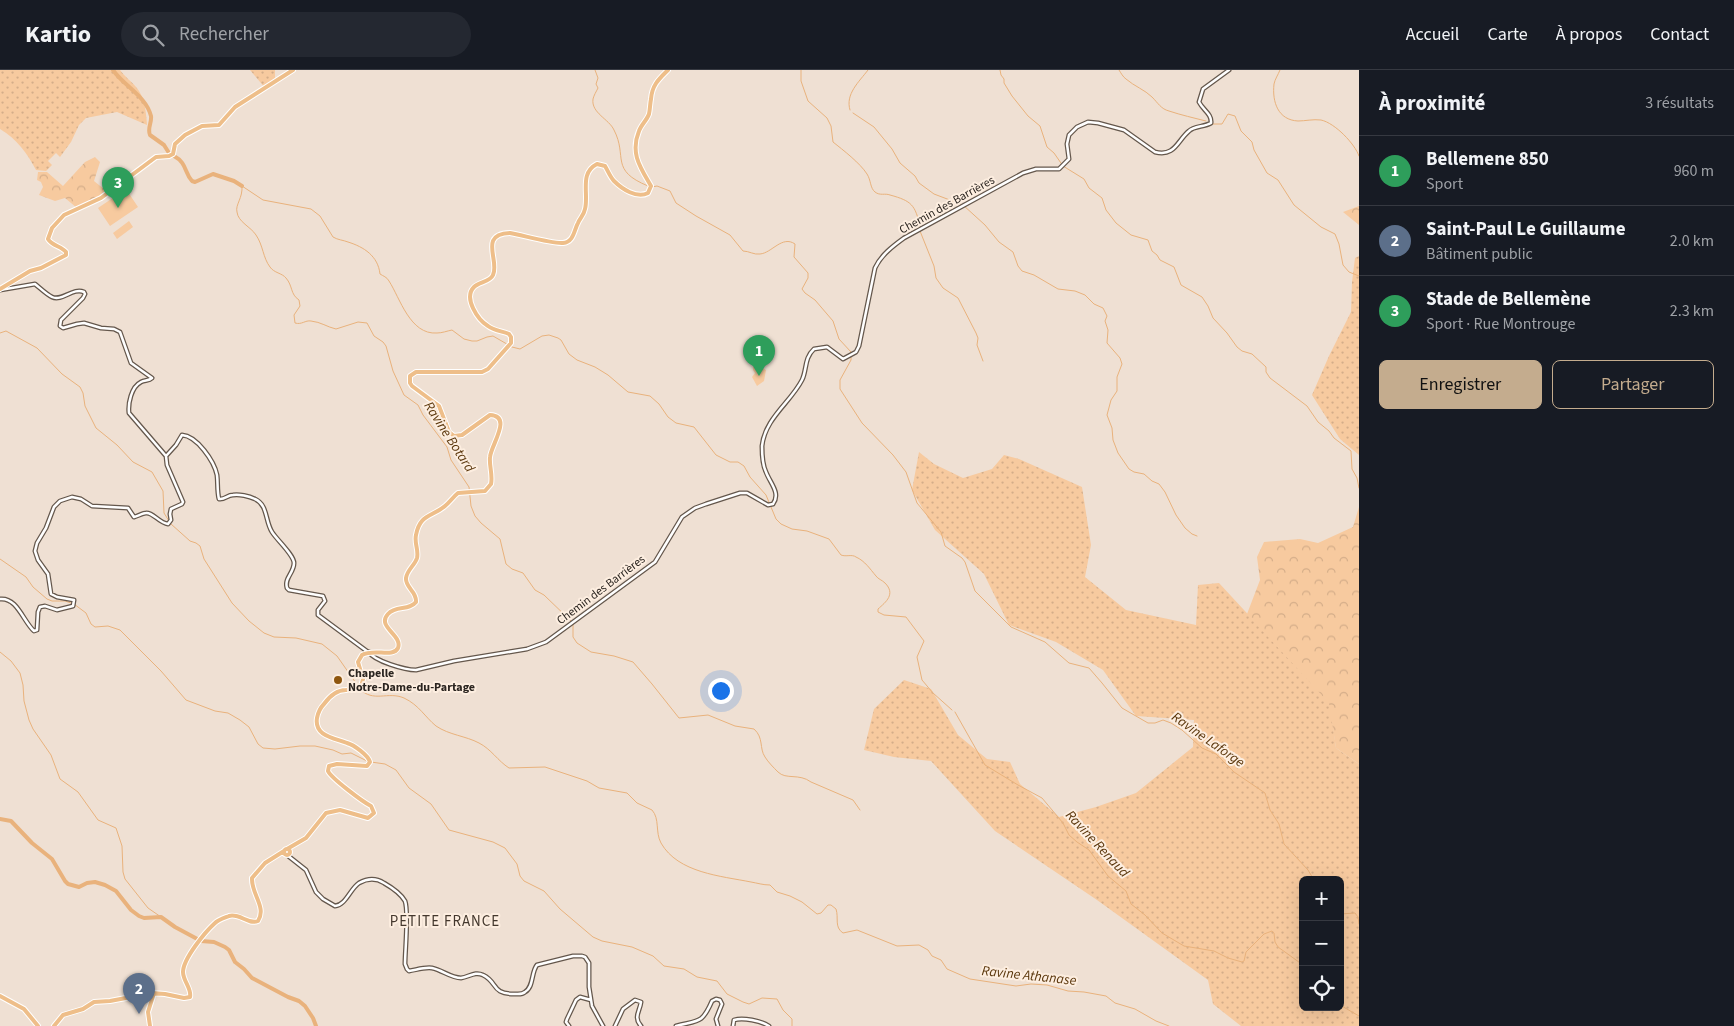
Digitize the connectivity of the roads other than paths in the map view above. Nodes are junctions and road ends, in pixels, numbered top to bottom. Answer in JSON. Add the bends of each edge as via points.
{"nodes":[{"id":1,"x":293,"y":70,"type":"edge"},
{"id":2,"x":668,"y":70,"type":"edge"},
{"id":3,"x":1229,"y":70,"type":"edge"},
{"id":4,"x":0,"y":289,"type":"edge"},
{"id":5,"x":166,"y":456,"type":"junction"},
{"id":6,"x":0,"y":599,"type":"edge"},
{"id":7,"x":369,"y":652,"type":"junction"},
{"id":8,"x":287,"y":853,"type":"junction"},
{"id":9,"x":154,"y":993,"type":"junction"},
{"id":10,"x":0,"y":996,"type":"edge"},
{"id":11,"x":591,"y":1000,"type":"junction"},
{"id":12,"x":38,"y":1026,"type":"edge"},
{"id":13,"x":54,"y":1026,"type":"edge"},
{"id":14,"x":150,"y":1026,"type":"edge"},
{"id":15,"x":569,"y":1026,"type":"edge"},
{"id":16,"x":603,"y":1026,"type":"edge"},
{"id":17,"x":615,"y":1026,"type":"edge"},
{"id":18,"x":641,"y":1026,"type":"edge"},
{"id":19,"x":676,"y":1026,"type":"edge"},
{"id":20,"x":718,"y":1026,"type":"edge"},
{"id":21,"x":734,"y":1026,"type":"edge"},
{"id":22,"x":769,"y":1026,"type":"edge"}],
"edges":[{"from":1,"to":4,"type":"main road","via":[[235,107],[219,125],[202,126],[181,137],[173,154],[156,156],[101,198],[61,216],[48,238],[66,255]]},
{"from":2,"to":7,"type":"main road","via":[[655,84],[649,115],[636,144],[637,160],[650,186],[648,193],[635,195],[615,182],[606,166],[597,164],[587,173],[585,210],[568,242],[558,243],[510,233],[496,238],[491,246],[494,273],[475,286],[470,300],[488,327],[510,334],[511,344],[482,372],[411,374],[412,386],[439,406],[449,432],[454,436],[462,435],[490,415],[496,415],[500,427],[490,458],[491,484],[485,491],[458,493],[446,506],[424,518],[419,526],[415,538],[417,557],[406,580],[416,595],[416,602],[390,612],[385,621],[398,642],[397,649],[390,653]]},
{"from":3,"to":7,"type":"street","name":"Chemin des Barrières","via":[[1201,94],[1200,102],[1211,123],[1189,130],[1171,151],[1155,152],[1124,130],[1088,122],[1069,135],[1069,159],[1059,169],[1036,169],[1023,173],[895,244],[875,268],[856,352],[841,358],[827,347],[814,349],[807,359],[800,384],[771,422],[762,446],[765,470],[776,492],[773,504],[768,505],[747,493],[740,493],[696,508],[682,518],[655,562],[538,646],[416,670],[377,659]]},
{"from":4,"to":5,"type":"street","via":[[35,284],[56,298],[76,290],[84,292],[83,298],[61,320],[60,326],[84,323],[120,332],[131,363],[152,378],[134,388],[129,414]]},
{"from":5,"to":6,"type":"street","via":[[167,466],[183,502],[171,509],[168,524],[151,513],[134,517],[128,508],[92,506],[72,497],[60,500],[54,507],[35,552],[48,574],[51,594],[74,600],[73,606],[57,610],[40,607],[37,630],[34,631],[11,602]]},
{"from":5,"to":7,"type":"street","via":[[182,435],[186,435],[198,443],[213,466],[218,499],[235,495],[260,501],[271,530],[293,560],[286,580],[287,588],[323,596],[325,601],[318,615]]},
{"from":7,"to":8,"type":"main road","via":[[358,660],[363,679],[361,687],[343,690],[327,700],[320,710],[317,724],[324,734],[350,744],[369,758],[367,766],[337,764],[329,766],[328,771],[336,781],[371,806],[374,813],[370,818],[340,810],[326,813],[306,838]]},
{"from":8,"to":9,"type":"main road","via":[[264,863],[252,878],[252,889],[261,910],[258,921],[230,916],[215,922],[185,961],[184,976],[190,997]]},
{"from":8,"to":11,"type":"street","via":[[306,870],[316,892],[334,906],[339,906],[356,886],[368,879],[377,879],[401,897],[406,906],[405,964],[409,971],[432,968],[459,978],[481,974],[504,994],[522,994],[528,990],[537,965],[582,956],[589,963]]},
{"from":9,"to":13,"type":"main road","via":[[94,1002],[62,1015]]},
{"from":9,"to":14,"type":"main road","via":[[148,1014]]},
{"from":10,"to":12,"type":"main road","via":[[27,1012]]},
{"from":11,"to":15,"type":"street","via":[[580,997],[576,1000],[566,1022]]},
{"from":11,"to":16,"type":"street"},
{"from":17,"to":18,"type":"street","via":[[623,1009],[635,1000],[641,1002],[637,1016]]},
{"from":19,"to":20,"type":"street","via":[[703,1018],[712,1000],[716,999],[722,1004],[716,1019]]},
{"from":21,"to":22,"type":"street","via":[[733,1021],[738,1018]]}]}
